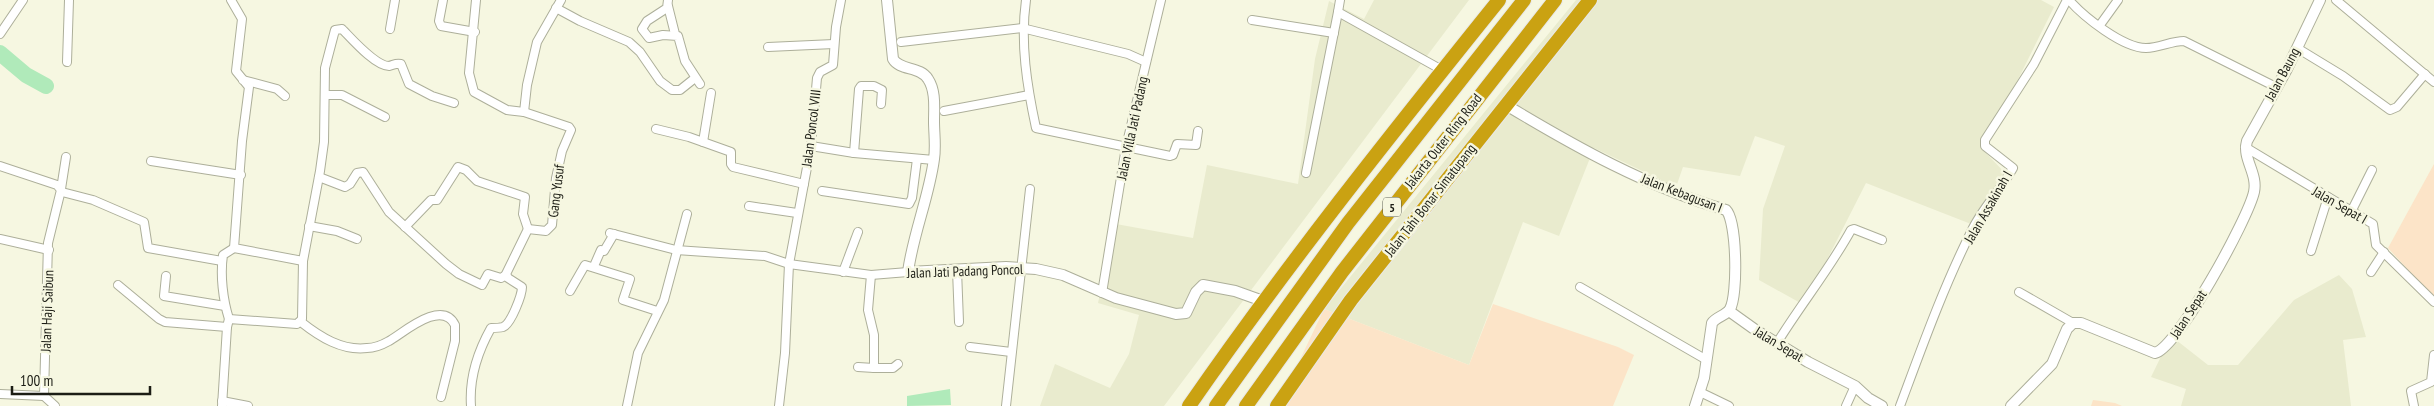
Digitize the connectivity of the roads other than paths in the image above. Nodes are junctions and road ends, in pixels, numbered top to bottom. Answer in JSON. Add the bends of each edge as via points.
{"nodes":[{"id":1,"x":23,"y":0,"type":"edge"},
{"id":2,"x":69,"y":0,"type":"edge"},
{"id":3,"x":231,"y":0,"type":"edge"},
{"id":4,"x":395,"y":0,"type":"edge"},
{"id":5,"x":443,"y":0,"type":"edge"},
{"id":6,"x":476,"y":0,"type":"edge"},
{"id":7,"x":562,"y":0,"type":"edge"},
{"id":8,"x":841,"y":0,"type":"edge"},
{"id":9,"x":887,"y":0,"type":"edge"},
{"id":10,"x":1026,"y":0,"type":"edge"},
{"id":11,"x":1161,"y":0,"type":"edge"},
{"id":12,"x":1340,"y":0,"type":"edge"},
{"id":13,"x":1498,"y":0,"type":"edge"},
{"id":14,"x":1524,"y":0,"type":"edge"},
{"id":15,"x":1555,"y":0,"type":"edge"},
{"id":16,"x":1590,"y":0,"type":"edge"},
{"id":17,"x":2068,"y":0,"type":"edge"},
{"id":18,"x":2118,"y":0,"type":"edge"},
{"id":19,"x":2320,"y":0,"type":"edge"},
{"id":20,"x":2336,"y":0,"type":"edge"},
{"id":21,"x":668,"y":3,"type":"edge"},
{"id":22,"x":556,"y":8,"type":"junction"},
{"id":23,"x":1338,"y":12,"type":"junction"},
{"id":24,"x":1252,"y":20,"type":"dead end"},
{"id":25,"x":2100,"y":26,"type":"junction"},
{"id":26,"x":1022,"y":28,"type":"junction"},
{"id":27,"x":390,"y":29,"type":"dead end"},
{"id":28,"x":475,"y":32,"type":"junction"},
{"id":29,"x":1334,"y":33,"type":"junction"},
{"id":30,"x":0,"y":34,"type":"edge"},
{"id":31,"x":675,"y":34,"type":"junction"},
{"id":32,"x":901,"y":42,"type":"dead end"},
{"id":33,"x":834,"y":44,"type":"junction"},
{"id":34,"x":768,"y":47,"type":"dead end"},
{"id":35,"x":2297,"y":48,"type":"junction"},
{"id":36,"x":67,"y":62,"type":"dead end"},
{"id":37,"x":1146,"y":62,"type":"junction"},
{"id":38,"x":1442,"y":70,"type":"junction"},
{"id":39,"x":2425,"y":74,"type":"junction"},
{"id":40,"x":243,"y":80,"type":"junction"},
{"id":41,"x":2434,"y":82,"type":"edge"},
{"id":42,"x":2276,"y":87,"type":"junction"},
{"id":43,"x":711,"y":93,"type":"dead end"},
{"id":44,"x":325,"y":95,"type":"junction"},
{"id":45,"x":1029,"y":95,"type":"junction"},
{"id":46,"x":286,"y":96,"type":"dead end"},
{"id":47,"x":454,"y":103,"type":"dead end"},
{"id":48,"x":880,"y":104,"type":"dead end"},
{"id":49,"x":1506,"y":105,"type":"junction"},
{"id":50,"x":944,"y":111,"type":"dead end"},
{"id":51,"x":524,"y":112,"type":"junction"},
{"id":52,"x":385,"y":117,"type":"dead end"},
{"id":53,"x":656,"y":129,"type":"dead end"},
{"id":54,"x":1198,"y":131,"type":"dead end"},
{"id":55,"x":703,"y":142,"type":"junction"},
{"id":56,"x":811,"y":146,"type":"junction"},
{"id":57,"x":1126,"y":147,"type":"junction"},
{"id":58,"x":2245,"y":147,"type":"junction"},
{"id":59,"x":854,"y":153,"type":"junction"},
{"id":60,"x":66,"y":157,"type":"dead end"},
{"id":61,"x":917,"y":158,"type":"junction"},
{"id":62,"x":934,"y":160,"type":"junction"},
{"id":63,"x":152,"y":161,"type":"dead end"},
{"id":64,"x":0,"y":166,"type":"edge"},
{"id":65,"x":2372,"y":170,"type":"dead end"},
{"id":66,"x":1306,"y":173,"type":"dead end"},
{"id":67,"x":320,"y":174,"type":"junction"},
{"id":68,"x":241,"y":175,"type":"junction"},
{"id":69,"x":804,"y":184,"type":"junction"},
{"id":70,"x":60,"y":189,"type":"junction"},
{"id":71,"x":1030,"y":189,"type":"dead end"},
{"id":72,"x":822,"y":192,"type":"dead end"},
{"id":73,"x":2328,"y":197,"type":"junction"},
{"id":74,"x":749,"y":206,"type":"dead end"},
{"id":75,"x":2352,"y":210,"type":"junction"},
{"id":76,"x":797,"y":213,"type":"junction"},
{"id":77,"x":687,"y":214,"type":"dead end"},
{"id":78,"x":309,"y":226,"type":"junction"},
{"id":79,"x":405,"y":227,"type":"junction"},
{"id":80,"x":528,"y":229,"type":"junction"},
{"id":81,"x":858,"y":232,"type":"dead end"},
{"id":82,"x":0,"y":239,"type":"edge"},
{"id":83,"x":357,"y":239,"type":"dead end"},
{"id":84,"x":1882,"y":240,"type":"dead end"},
{"id":85,"x":234,"y":248,"type":"junction"},
{"id":86,"x":48,"y":250,"type":"junction"},
{"id":87,"x":676,"y":250,"type":"junction"},
{"id":88,"x":2311,"y":251,"type":"dead end"},
{"id":89,"x":2386,"y":254,"type":"junction"},
{"id":90,"x":222,"y":261,"type":"junction"},
{"id":91,"x":303,"y":261,"type":"junction"},
{"id":92,"x":789,"y":264,"type":"junction"},
{"id":93,"x":594,"y":266,"type":"junction"},
{"id":94,"x":1021,"y":268,"type":"junction"},
{"id":95,"x":957,"y":270,"type":"junction"},
{"id":96,"x":843,"y":272,"type":"junction"},
{"id":97,"x":908,"y":272,"type":"junction"},
{"id":98,"x":2371,"y":272,"type":"dead end"},
{"id":99,"x":506,"y":275,"type":"junction"},
{"id":100,"x":871,"y":275,"type":"junction"},
{"id":101,"x":166,"y":276,"type":"dead end"},
{"id":102,"x":118,"y":285,"type":"dead end"},
{"id":103,"x":1580,"y":287,"type":"dead end"},
{"id":104,"x":570,"y":291,"type":"dead end"},
{"id":105,"x":2019,"y":292,"type":"dead end"},
{"id":106,"x":1102,"y":293,"type":"junction"},
{"id":107,"x":1263,"y":301,"type":"junction"},
{"id":108,"x":2434,"y":302,"type":"edge"},
{"id":109,"x":225,"y":306,"type":"junction"},
{"id":110,"x":1729,"y":311,"type":"junction"},
{"id":111,"x":657,"y":312,"type":"junction"},
{"id":112,"x":209,"y":321,"type":"dead end"},
{"id":113,"x":301,"y":322,"type":"junction"},
{"id":114,"x":959,"y":322,"type":"dead end"},
{"id":115,"x":228,"y":323,"type":"junction"},
{"id":116,"x":2073,"y":323,"type":"junction"},
{"id":117,"x":1777,"y":343,"type":"junction"},
{"id":118,"x":970,"y":346,"type":"dead end"},
{"id":119,"x":1011,"y":352,"type":"junction"},
{"id":120,"x":2434,"y":355,"type":"edge"},
{"id":121,"x":1706,"y":359,"type":"junction"},
{"id":122,"x":898,"y":364,"type":"dead end"},
{"id":123,"x":858,"y":367,"type":"dead end"},
{"id":124,"x":874,"y":368,"type":"junction"},
{"id":125,"x":1855,"y":386,"type":"junction"},
{"id":126,"x":1700,"y":392,"type":"junction"},
{"id":127,"x":0,"y":394,"type":"edge"},
{"id":128,"x":44,"y":396,"type":"junction"},
{"id":129,"x":440,"y":397,"type":"dead end"},
{"id":130,"x":222,"y":403,"type":"edge"},
{"id":131,"x":55,"y":406,"type":"edge"},
{"id":132,"x":248,"y":406,"type":"edge"},
{"id":133,"x":471,"y":406,"type":"edge"},
{"id":134,"x":627,"y":406,"type":"edge"},
{"id":135,"x":779,"y":406,"type":"edge"},
{"id":136,"x":1006,"y":406,"type":"edge"},
{"id":137,"x":1188,"y":406,"type":"edge"},
{"id":138,"x":1216,"y":406,"type":"edge"},
{"id":139,"x":1246,"y":406,"type":"edge"},
{"id":140,"x":1277,"y":406,"type":"edge"},
{"id":141,"x":1695,"y":406,"type":"edge"},
{"id":142,"x":1729,"y":406,"type":"edge"},
{"id":143,"x":1846,"y":406,"type":"edge"},
{"id":144,"x":1882,"y":406,"type":"edge"},
{"id":145,"x":1900,"y":406,"type":"edge"},
{"id":146,"x":2011,"y":406,"type":"edge"},
{"id":147,"x":2414,"y":406,"type":"edge"}],
"edges":[{"from":1,"to":30,"type":"street"},
{"from":2,"to":36,"type":"street"},
{"from":3,"to":40,"type":"street","via":[[242,19],[236,71]]},
{"from":4,"to":27,"type":"street"},
{"from":5,"to":28,"type":"street","via":[[441,26]]},
{"from":6,"to":28,"type":"street"},
{"from":7,"to":22,"type":"street"},
{"from":8,"to":33,"type":"street","name":"Jalan Poncol VIII"},
{"from":9,"to":62,"type":"street","via":[[892,55],[898,64],[918,70],[930,81],[934,107]]},
{"from":10,"to":26,"type":"street"},
{"from":11,"to":37,"type":"street"},
{"from":12,"to":23,"type":"street"},
{"from":13,"to":38,"type":"highway"},
{"from":14,"to":138,"type":"highway","name":"Jakarta Outer Ring Road","number":"5","via":[[1354,215]]},
{"from":15,"to":139,"type":"highway","name":"Jakarta Outer Ring Road","number":"5","via":[[1342,272]]},
{"from":16,"to":49,"type":"highway","name":"Jalan Tahi Bonar Simatupang"},
{"from":17,"to":25,"type":"street"},
{"from":17,"to":145,"type":"street","name":"Jalan Assakinah I","via":[[2034,64],[1985,140],[1985,146],[2013,168],[1971,232],[1934,314]]},
{"from":18,"to":25,"type":"street"},
{"from":19,"to":35,"type":"street","name":"Jalan Baung"},
{"from":20,"to":39,"type":"street"},
{"from":21,"to":31,"type":"street"},
{"from":21,"to":31,"type":"street","via":[[642,28],[649,38]]},
{"from":22,"to":31,"type":"street","via":[[629,42],[660,81],[672,90],[698,81],[684,61]]},
{"from":22,"to":51,"type":"street","via":[[536,47]]},
{"from":23,"to":29,"type":"street"},
{"from":23,"to":38,"type":"street"},
{"from":24,"to":29,"type":"street"},
{"from":25,"to":42,"type":"street","via":[[2138,47],[2154,48],[2173,41],[2194,44]]},
{"from":26,"to":32,"type":"street"},
{"from":26,"to":37,"type":"street","name":"Jalan Villa Jati Padang","via":[[1128,54]]},
{"from":26,"to":45,"type":"street"},
{"from":28,"to":51,"type":"street","via":[[469,73],[474,92],[500,107]]},
{"from":29,"to":66,"type":"street"},
{"from":33,"to":34,"type":"street"},
{"from":33,"to":56,"type":"street","name":"Jalan Poncol VIII","via":[[833,65],[818,76]]},
{"from":35,"to":39,"type":"street","via":[[2390,110],[2397,107]]},
{"from":35,"to":42,"type":"street","name":"Jalan Baung"},
{"from":37,"to":57,"type":"street","name":"Jalan Villa Jati Padang"},
{"from":38,"to":107,"type":"highway"},
{"from":39,"to":41,"type":"street"},
{"from":40,"to":46,"type":"street","via":[[277,89]]},
{"from":40,"to":68,"type":"street","via":[[249,87]]},
{"from":42,"to":58,"type":"street","name":"Jalan Baung"},
{"from":43,"to":55,"type":"street"},
{"from":44,"to":47,"type":"street","via":[[327,58],[333,34],[339,28],[357,47],[375,59],[389,66],[401,64],[408,82],[415,88]]},
{"from":44,"to":52,"type":"street","via":[[342,95]]},
{"from":44,"to":67,"type":"street"},
{"from":45,"to":50,"type":"street"},
{"from":45,"to":57,"type":"street","via":[[1036,128]]},
{"from":48,"to":59,"type":"street","via":[[882,90],[878,87],[862,86],[859,89]]},
{"from":49,"to":110,"type":"street","name":"Jalan Kebagusan I","via":[[1595,156],[1654,184],[1728,212],[1732,226],[1735,283]]},
{"from":49,"to":140,"type":"highway","name":"Jalan Tahi Bonar Simatupang","via":[[1351,300]]},
{"from":51,"to":80,"type":"street","name":"Gang Yusuf","via":[[569,127],[571,132],[558,169],[552,225],[546,231]]},
{"from":53,"to":55,"type":"street"},
{"from":54,"to":57,"type":"street","via":[[1196,145],[1177,144],[1171,156]]},
{"from":55,"to":69,"type":"street","via":[[731,152],[733,167]]},
{"from":56,"to":59,"type":"street"},
{"from":56,"to":69,"type":"street","name":"Jalan Poncol VIII"},
{"from":57,"to":106,"type":"street","name":"Jalan Villa Jati Padang"},
{"from":58,"to":73,"type":"street","name":"Jalan Sepat I"},
{"from":58,"to":116,"type":"street","name":"Jalan Sepat","via":[[2255,184],[2248,209],[2229,248],[2171,341],[2154,353]]},
{"from":59,"to":61,"type":"street"},
{"from":60,"to":70,"type":"street","name":"Jalan Haji Saibun"},
{"from":61,"to":62,"type":"street"},
{"from":61,"to":72,"type":"street","via":[[909,204]]},
{"from":62,"to":97,"type":"street"},
{"from":63,"to":68,"type":"street"},
{"from":64,"to":70,"type":"street"},
{"from":65,"to":75,"type":"street"},
{"from":67,"to":78,"type":"street"},
{"from":67,"to":79,"type":"street","via":[[345,188],[357,173],[363,172],[389,212]]},
{"from":68,"to":85,"type":"street"},
{"from":69,"to":76,"type":"street","name":"Jalan Poncol VIII"},
{"from":70,"to":86,"type":"street","name":"Jalan Haji Saibun"},
{"from":70,"to":90,"type":"street","via":[[144,222],[148,248]]},
{"from":71,"to":94,"type":"street"},
{"from":73,"to":75,"type":"street","name":"Jalan Sepat I"},
{"from":73,"to":88,"type":"street"},
{"from":74,"to":76,"type":"street"},
{"from":75,"to":89,"type":"street","name":"Jalan Sepat I","via":[[2374,224],[2375,244]]},
{"from":76,"to":92,"type":"street","name":"Jalan Poncol VIII"},
{"from":77,"to":87,"type":"street"},
{"from":78,"to":83,"type":"street","via":[[335,230]]},
{"from":78,"to":91,"type":"street"},
{"from":79,"to":80,"type":"street","via":[[431,200],[438,200],[458,167],[477,180],[525,198],[523,214]]},
{"from":79,"to":99,"type":"street","via":[[446,264],[472,281],[482,285],[488,274],[501,278]]},
{"from":80,"to":99,"type":"street"},
{"from":81,"to":96,"type":"street"},
{"from":82,"to":86,"type":"street"},
{"from":84,"to":117,"type":"street","via":[[1851,230]]},
{"from":85,"to":90,"type":"street","via":[[223,255]]},
{"from":85,"to":91,"type":"street"},
{"from":86,"to":128,"type":"street","name":"Jalan Haji Saibun"},
{"from":87,"to":92,"type":"street","name":"Jalan Jati Padang Poncol","via":[[765,256]]},
{"from":87,"to":93,"type":"street","name":"Jalan Jati Padang Poncol","via":[[612,233]]},
{"from":87,"to":111,"type":"street","via":[[664,300]]},
{"from":89,"to":98,"type":"street"},
{"from":89,"to":108,"type":"street","name":"Jalan Sepat I"},
{"from":90,"to":109,"type":"street"},
{"from":91,"to":113,"type":"street"},
{"from":92,"to":96,"type":"street","name":"Jalan Jati Padang Poncol"},
{"from":92,"to":135,"type":"street","name":"Jalan Poncol VIII"},
{"from":93,"to":104,"type":"street","via":[[584,265]]},
{"from":93,"to":111,"type":"street","via":[[630,279],[623,300]]},
{"from":94,"to":95,"type":"street","name":"Jalan Jati Padang Poncol"},
{"from":94,"to":106,"type":"street","name":"Jalan Jati Padang Poncol","via":[[1064,275]]},
{"from":94,"to":119,"type":"street"},
{"from":95,"to":97,"type":"street","name":"Jalan Jati Padang Poncol"},
{"from":95,"to":114,"type":"street"},
{"from":96,"to":100,"type":"street","name":"Jalan Jati Padang Poncol"},
{"from":97,"to":100,"type":"street","name":"Jalan Jati Padang Poncol"},
{"from":99,"to":133,"type":"street","via":[[522,287],[521,298],[508,323],[503,327],[490,328],[471,376]]},
{"from":100,"to":124,"type":"street","via":[[868,310],[874,335]]},
{"from":101,"to":109,"type":"street","via":[[164,296]]},
{"from":102,"to":115,"type":"street","via":[[159,319],[173,323]]},
{"from":103,"to":121,"type":"street"},
{"from":105,"to":116,"type":"street"},
{"from":106,"to":107,"type":"street","name":"Jalan Jati Padang Poncol","via":[[1176,314],[1186,313],[1203,284]]},
{"from":107,"to":137,"type":"highway"},
{"from":109,"to":115,"type":"street"},
{"from":110,"to":117,"type":"street","name":"Jalan Sepat"},
{"from":110,"to":121,"type":"street","via":[[1712,323]]},
{"from":111,"to":134,"type":"street","via":[[638,352]]},
{"from":112,"to":115,"type":"street"},
{"from":113,"to":115,"type":"street"},
{"from":113,"to":129,"type":"street","via":[[327,340],[360,348],[383,344],[422,319],[437,316],[450,319],[455,325],[455,336]]},
{"from":115,"to":130,"type":"street"},
{"from":116,"to":146,"type":"street","via":[[2067,328],[2052,364]]},
{"from":117,"to":125,"type":"street","name":"Jalan Sepat"},
{"from":118,"to":119,"type":"street"},
{"from":119,"to":136,"type":"street"},
{"from":120,"to":147,"type":"street","via":[[2431,382],[2412,390]]},
{"from":121,"to":126,"type":"street"},
{"from":122,"to":124,"type":"street","via":[[893,368]]},
{"from":123,"to":124,"type":"street"},
{"from":125,"to":143,"type":"street"},
{"from":125,"to":144,"type":"street","name":"Jalan Sepat"},
{"from":126,"to":141,"type":"street"},
{"from":126,"to":142,"type":"street"},
{"from":127,"to":128,"type":"street"},
{"from":128,"to":131,"type":"street"},
{"from":130,"to":132,"type":"street"}]}
